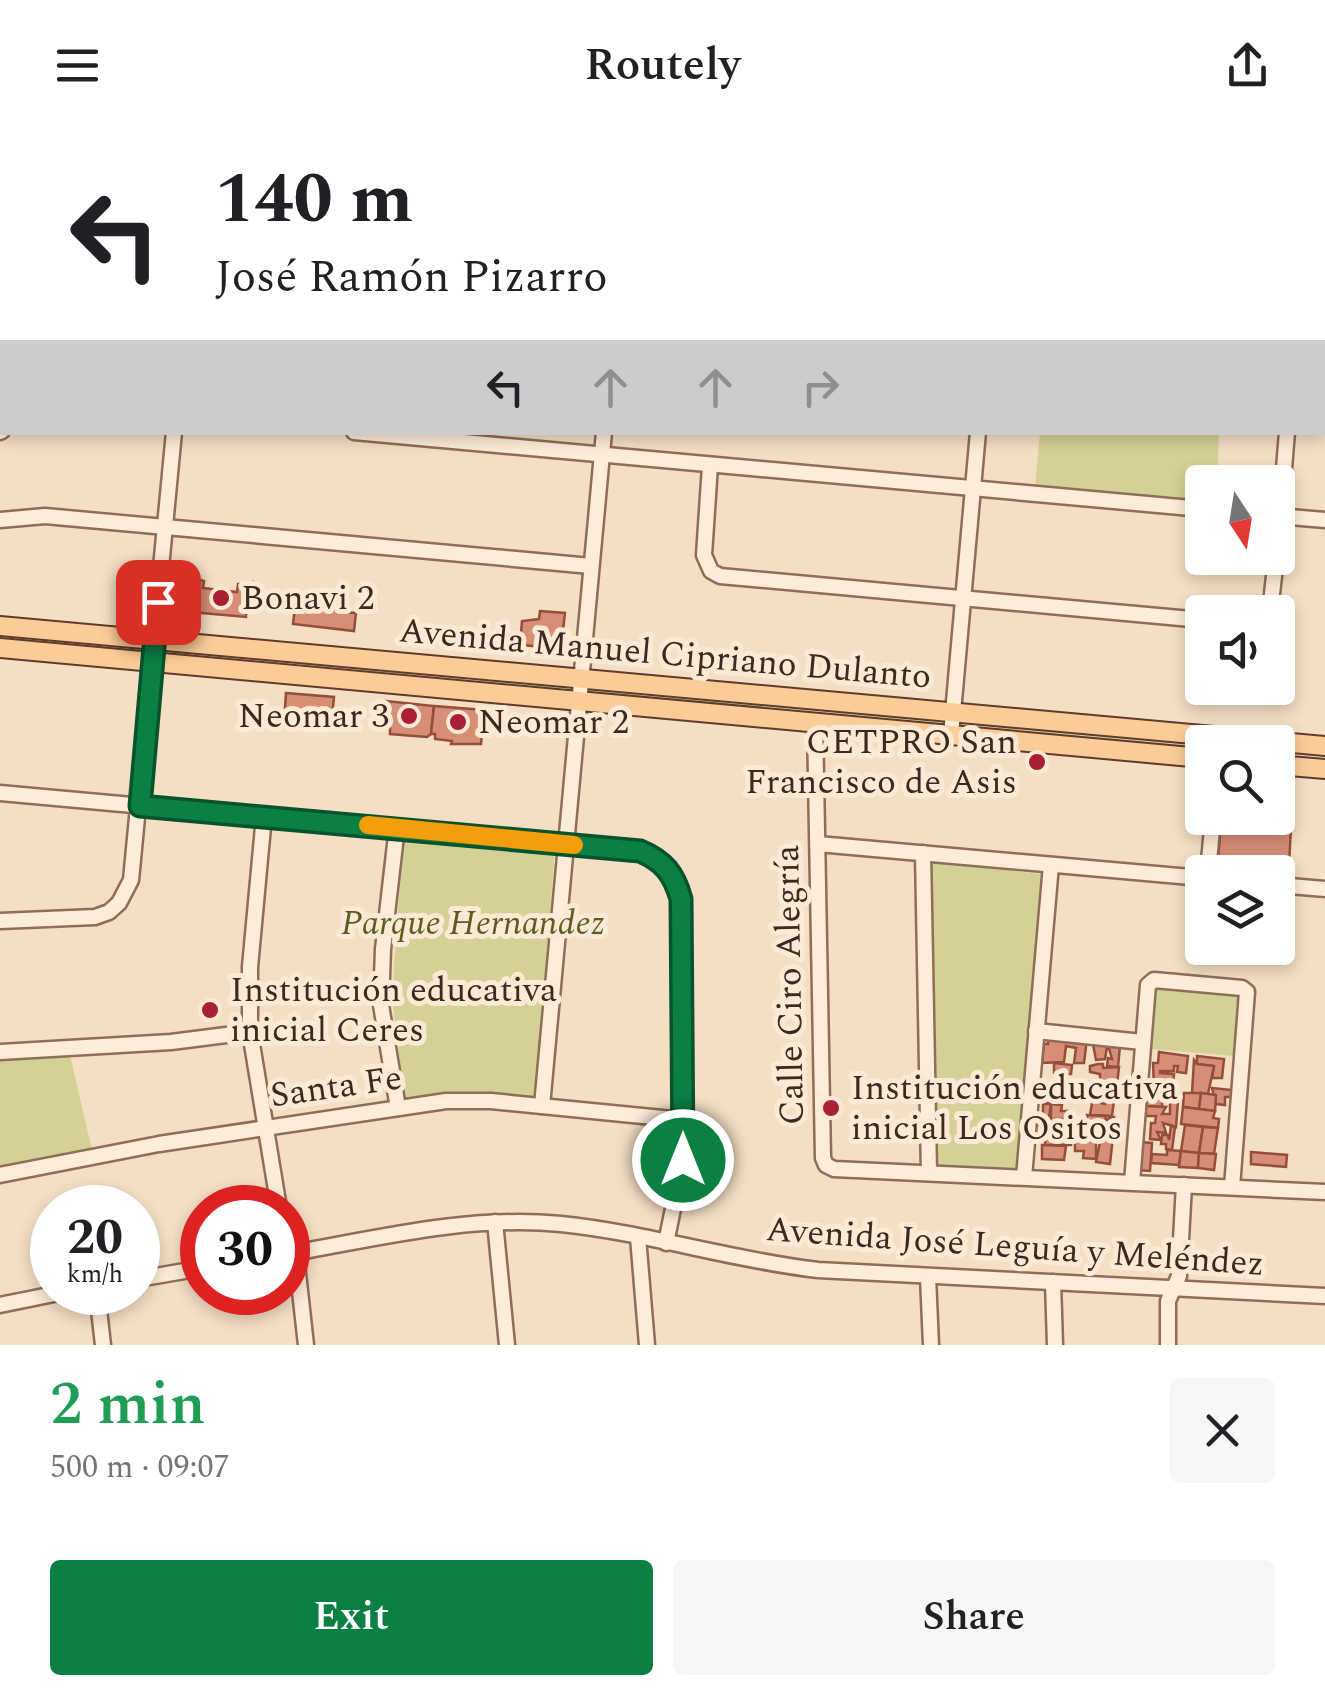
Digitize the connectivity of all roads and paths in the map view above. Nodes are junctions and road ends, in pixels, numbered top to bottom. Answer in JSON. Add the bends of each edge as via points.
{"nodes":[{"id":1,"x":174,"y":435,"type":"edge"},
{"id":2,"x":408,"y":435,"type":"edge"},
{"id":3,"x":604,"y":435,"type":"edge"},
{"id":4,"x":978,"y":435,"type":"edge"},
{"id":5,"x":1287,"y":435,"type":"edge"},
{"id":6,"x":463,"y":438,"type":"edge"},
{"id":7,"x":602,"y":456,"type":"junction"},
{"id":8,"x":1284,"y":465,"type":"edge"},
{"id":9,"x":710,"y":466,"type":"junction"},
{"id":10,"x":972,"y":488,"type":"junction"},
{"id":11,"x":1185,"y":508,"type":"edge"},
{"id":12,"x":1295,"y":517,"type":"edge"},
{"id":13,"x":0,"y":520,"type":"edge"},
{"id":14,"x":1325,"y":520,"type":"edge"},
{"id":15,"x":166,"y":526,"type":"junction"},
{"id":16,"x":591,"y":566,"type":"junction"},
{"id":17,"x":962,"y":598,"type":"junction"},
{"id":18,"x":1185,"y":618,"type":"edge"},
{"id":19,"x":0,"y":626,"type":"edge"},
{"id":20,"x":155,"y":640,"type":"junction"},
{"id":21,"x":0,"y":648,"type":"edge"},
{"id":22,"x":152,"y":663,"type":"junction"},
{"id":23,"x":581,"y":680,"type":"junction"},
{"id":24,"x":579,"y":702,"type":"junction"},
{"id":25,"x":953,"y":712,"type":"junction"},
{"id":26,"x":815,"y":723,"type":"junction"},
{"id":27,"x":950,"y":735,"type":"junction"},
{"id":28,"x":1325,"y":746,"type":"edge"},
{"id":29,"x":1185,"y":756,"type":"edge"},
{"id":30,"x":1295,"y":766,"type":"edge"},
{"id":31,"x":1325,"y":769,"type":"edge"},
{"id":32,"x":0,"y":792,"type":"edge"},
{"id":33,"x":140,"y":806,"type":"junction"},
{"id":34,"x":264,"y":816,"type":"junction"},
{"id":35,"x":397,"y":828,"type":"junction"},
{"id":36,"x":565,"y":844,"type":"junction"},
{"id":37,"x":818,"y":844,"type":"junction"},
{"id":38,"x":923,"y":853,"type":"junction"},
{"id":39,"x":1051,"y":864,"type":"junction"},
{"id":40,"x":1185,"y":876,"type":"edge"},
{"id":41,"x":1295,"y":886,"type":"edge"},
{"id":42,"x":1325,"y":889,"type":"edge"},
{"id":43,"x":0,"y":920,"type":"edge"},
{"id":44,"x":1036,"y":1030,"type":"junction"},
{"id":45,"x":250,"y":1032,"type":"junction"},
{"id":46,"x":1142,"y":1042,"type":"junction"},
{"id":47,"x":0,"y":1052,"type":"edge"},
{"id":48,"x":542,"y":1106,"type":"junction"},
{"id":49,"x":398,"y":1108,"type":"junction"},
{"id":50,"x":683,"y":1120,"type":"junction"},
{"id":51,"x":267,"y":1128,"type":"junction"},
{"id":52,"x":928,"y":1173,"type":"junction"},
{"id":53,"x":0,"y":1175,"type":"edge"},
{"id":54,"x":1024,"y":1177,"type":"junction"},
{"id":55,"x":1132,"y":1182,"type":"junction"},
{"id":56,"x":276,"y":1185,"type":"edge"},
{"id":57,"x":1184,"y":1185,"type":"junction"},
{"id":58,"x":1232,"y":1187,"type":"junction"},
{"id":59,"x":1325,"y":1192,"type":"edge"},
{"id":60,"x":496,"y":1222,"type":"junction"},
{"id":61,"x":638,"y":1236,"type":"junction"},
{"id":62,"x":666,"y":1242,"type":"junction"},
{"id":63,"x":310,"y":1248,"type":"edge"},
{"id":64,"x":928,"y":1277,"type":"junction"},
{"id":65,"x":1053,"y":1282,"type":"junction"},
{"id":66,"x":1173,"y":1288,"type":"junction"},
{"id":67,"x":1325,"y":1296,"type":"edge"},
{"id":68,"x":30,"y":1299,"type":"edge"},
{"id":69,"x":0,"y":1305,"type":"edge"},
{"id":70,"x":100,"y":1315,"type":"edge"},
{"id":71,"x":303,"y":1315,"type":"edge"},
{"id":72,"x":103,"y":1345,"type":"edge"},
{"id":73,"x":306,"y":1345,"type":"edge"},
{"id":74,"x":507,"y":1345,"type":"edge"},
{"id":75,"x":647,"y":1345,"type":"edge"},
{"id":76,"x":931,"y":1345,"type":"edge"},
{"id":77,"x":1055,"y":1345,"type":"edge"},
{"id":78,"x":1168,"y":1345,"type":"edge"}],
"edges":[{"from":1,"to":15,"type":"street"},
{"from":2,"to":6,"type":"street"},
{"from":3,"to":7,"type":"street"},
{"from":4,"to":10,"type":"street"},
{"from":5,"to":8,"type":"street"},
{"from":6,"to":7,"type":"street"},
{"from":7,"to":9,"type":"street"},
{"from":7,"to":16,"type":"street"},
{"from":9,"to":10,"type":"street"},
{"from":9,"to":17,"type":"street","via":[[704,555],[720,576]]},
{"from":10,"to":11,"type":"street"},
{"from":10,"to":17,"type":"street"},
{"from":12,"to":14,"type":"street"},
{"from":13,"to":15,"type":"street","via":[[46,516]]},
{"from":15,"to":16,"type":"street"},
{"from":15,"to":20,"type":"street"},
{"from":16,"to":23,"type":"street"},
{"from":17,"to":18,"type":"street"},
{"from":17,"to":25,"type":"street"},
{"from":19,"to":20,"type":"main road","name":"Avenida Manuel Cipriano Dulanto"},
{"from":20,"to":22,"type":"street"},
{"from":20,"to":23,"type":"main road","name":"Avenida Manuel Cipriano Dulanto"},
{"from":21,"to":22,"type":"main road","name":"Avenida Manuel Cipriano Dulanto"},
{"from":22,"to":24,"type":"main road","name":"Avenida Manuel Cipriano Dulanto"},
{"from":22,"to":33,"type":"street"},
{"from":23,"to":24,"type":"street"},
{"from":23,"to":25,"type":"main road","name":"Avenida Manuel Cipriano Dulanto"},
{"from":24,"to":26,"type":"main road","name":"Avenida Manuel Cipriano Dulanto"},
{"from":24,"to":36,"type":"street"},
{"from":25,"to":27,"type":"street"},
{"from":25,"to":28,"type":"main road","name":"Avenida Manuel Cipriano Dulanto"},
{"from":26,"to":27,"type":"main road","name":"Avenida Manuel Cipriano Dulanto"},
{"from":26,"to":37,"type":"street","name":"Calle Ciro Alegría"},
{"from":27,"to":29,"type":"main road","name":"Avenida Manuel Cipriano Dulanto"},
{"from":30,"to":31,"type":"main road"},
{"from":32,"to":33,"type":"street"},
{"from":33,"to":34,"type":"street"},
{"from":33,"to":43,"type":"street","via":[[131,880],[109,912]]},
{"from":34,"to":35,"type":"street"},
{"from":34,"to":45,"type":"street"},
{"from":35,"to":36,"type":"street"},
{"from":35,"to":49,"type":"street","via":[[381,1005]]},
{"from":36,"to":48,"type":"street"},
{"from":36,"to":50,"type":"street","via":[[640,851],[658,859],[676,882]]},
{"from":37,"to":38,"type":"street"},
{"from":37,"to":52,"type":"street","name":"Calle Ciro Alegría","via":[[823,1158],[834,1168]]},
{"from":38,"to":39,"type":"street"},
{"from":38,"to":52,"type":"street"},
{"from":39,"to":40,"type":"street"},
{"from":39,"to":44,"type":"street"},
{"from":41,"to":42,"type":"street"},
{"from":44,"to":46,"type":"street"},
{"from":44,"to":54,"type":"street"},
{"from":45,"to":47,"type":"street"},
{"from":45,"to":51,"type":"street"},
{"from":46,"to":55,"type":"street"},
{"from":46,"to":58,"type":"street","via":[[1154,980],[1247,992]]},
{"from":48,"to":49,"type":"street","name":"Santa Fe","via":[[466,1101]]},
{"from":48,"to":50,"type":"street","name":"Santa Fe"},
{"from":49,"to":51,"type":"street","name":"Santa Fe"},
{"from":50,"to":62,"type":"street","via":[[680,1185]]},
{"from":51,"to":53,"type":"street","name":"Santa Fe"},
{"from":51,"to":56,"type":"street"},
{"from":52,"to":54,"type":"street","name":"Calle Ciro Alegría"},
{"from":54,"to":55,"type":"street","name":"Calle Ciro Alegría"},
{"from":55,"to":57,"type":"street","name":"Calle Ciro Alegría"},
{"from":57,"to":58,"type":"street","name":"Calle Ciro Alegría"},
{"from":57,"to":66,"type":"street"},
{"from":58,"to":59,"type":"street","name":"Calle Ciro Alegría"},
{"from":60,"to":61,"type":"street","name":"Avenida José Leguía y Meléndez"},
{"from":60,"to":63,"type":"street","name":"Avenida José Leguía y Meléndez"},
{"from":60,"to":74,"type":"street"},
{"from":61,"to":62,"type":"street","name":"Avenida José Leguía y Meléndez"},
{"from":61,"to":75,"type":"street"},
{"from":62,"to":64,"type":"street","name":"Avenida José Leguía y Meléndez","via":[[787,1266]]},
{"from":64,"to":65,"type":"street","name":"Avenida José Leguía y Meléndez"},
{"from":64,"to":76,"type":"street"},
{"from":65,"to":66,"type":"street","name":"Avenida José Leguía y Meléndez"},
{"from":65,"to":77,"type":"street"},
{"from":66,"to":67,"type":"street","name":"Avenida José Leguía y Meléndez"},
{"from":66,"to":78,"type":"street"},
{"from":68,"to":69,"type":"street"},
{"from":70,"to":72,"type":"street"},
{"from":71,"to":73,"type":"street"}]}
